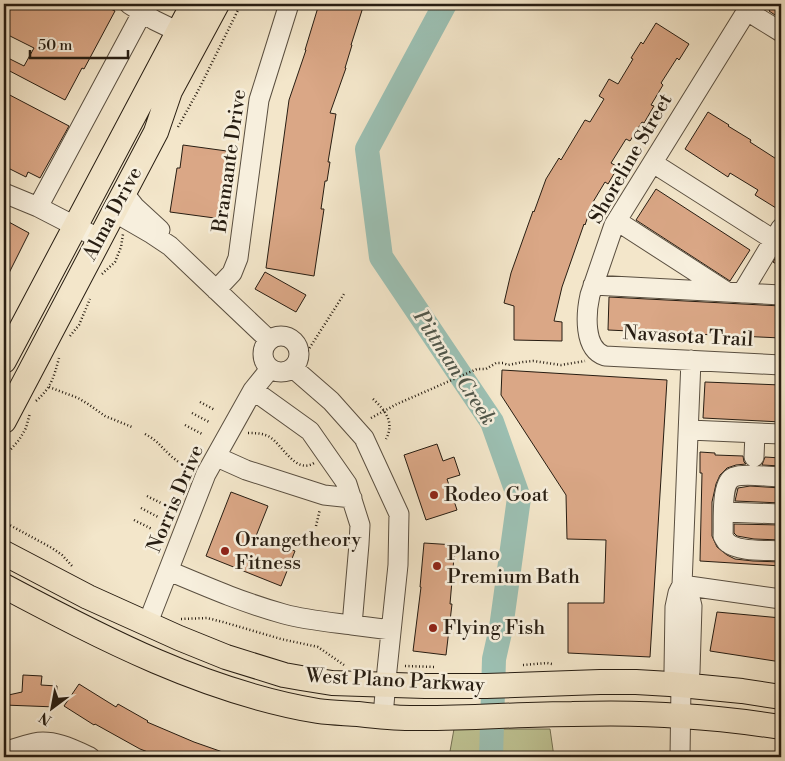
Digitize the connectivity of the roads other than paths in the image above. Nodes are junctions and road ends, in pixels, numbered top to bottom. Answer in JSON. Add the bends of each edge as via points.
{"nodes":[{"id":1,"x":193,"y":4,"type":"edge"},
{"id":2,"x":217,"y":4,"type":"edge"},
{"id":3,"x":289,"y":4,"type":"edge"},
{"id":4,"x":749,"y":7,"type":"edge"},
{"id":5,"x":136,"y":8,"type":"edge"},
{"id":6,"x":781,"y":32,"type":"edge"},
{"id":7,"x":187,"y":36,"type":"junction"},
{"id":8,"x":653,"y":163,"type":"junction"},
{"id":9,"x":104,"y":171,"type":"junction"},
{"id":10,"x":4,"y":193,"type":"edge"},
{"id":11,"x":38,"y":207,"type":"junction"},
{"id":12,"x":121,"y":211,"type":"junction"},
{"id":13,"x":617,"y":221,"type":"junction"},
{"id":14,"x":75,"y":227,"type":"junction"},
{"id":15,"x":778,"y":234,"type":"edge"},
{"id":16,"x":100,"y":239,"type":"junction"},
{"id":17,"x":593,"y":285,"type":"junction"},
{"id":18,"x":216,"y":290,"type":"junction"},
{"id":19,"x":735,"y":293,"type":"junction"},
{"id":20,"x":781,"y":295,"type":"edge"},
{"id":21,"x":269,"y":340,"type":"junction"},
{"id":22,"x":590,"y":355,"type":"joint"},
{"id":23,"x":691,"y":360,"type":"junction"},
{"id":24,"x":4,"y":362,"type":"edge"},
{"id":25,"x":296,"y":363,"type":"junction"},
{"id":26,"x":781,"y":364,"type":"edge"},
{"id":27,"x":270,"y":370,"type":"junction"},
{"id":28,"x":253,"y":390,"type":"junction"},
{"id":29,"x":4,"y":421,"type":"edge"},
{"id":30,"x":689,"y":430,"type":"junction"},
{"id":31,"x":755,"y":433,"type":"junction"},
{"id":32,"x":781,"y":434,"type":"edge"},
{"id":33,"x":216,"y":457,"type":"junction"},
{"id":34,"x":754,"y":457,"type":"dead end"},
{"id":35,"x":781,"y":477,"type":"edge"},
{"id":36,"x":352,"y":498,"type":"junction"},
{"id":37,"x":724,"y":512,"type":"junction"},
{"id":38,"x":781,"y":514,"type":"edge"},
{"id":39,"x":781,"y":550,"type":"edge"},
{"id":40,"x":4,"y":553,"type":"edge"},
{"id":41,"x":169,"y":571,"type":"junction"},
{"id":42,"x":682,"y":585,"type":"junction"},
{"id":43,"x":5,"y":591,"type":"edge"},
{"id":44,"x":781,"y":600,"type":"edge"},
{"id":45,"x":148,"y":625,"type":"junction"},
{"id":46,"x":352,"y":625,"type":"junction"},
{"id":47,"x":391,"y":630,"type":"junction"},
{"id":48,"x":135,"y":652,"type":"junction"},
{"id":49,"x":386,"y":677,"type":"junction"},
{"id":50,"x":681,"y":685,"type":"junction"},
{"id":51,"x":781,"y":697,"type":"edge"},
{"id":52,"x":680,"y":715,"type":"junction"},
{"id":53,"x":383,"y":716,"type":"junction"},
{"id":54,"x":781,"y":727,"type":"edge"},
{"id":55,"x":4,"y":752,"type":"edge"},
{"id":56,"x":90,"y":757,"type":"edge"},
{"id":57,"x":680,"y":757,"type":"edge"}],
"edges":[{"from":1,"to":7,"type":"main road","name":"Alma Drive"},
{"from":2,"to":7,"type":"main road","name":"Alma Drive"},
{"from":3,"to":18,"type":"street","name":"Bramante Drive","via":[[259,100],[236,267]]},
{"from":4,"to":6,"type":"street"},
{"from":4,"to":8,"type":"street","name":"Shoreline Street"},
{"from":5,"to":7,"type":"street"},
{"from":5,"to":11,"type":"street"},
{"from":7,"to":9,"type":"main road","name":"Alma Drive"},
{"from":7,"to":12,"type":"main road","name":"Alma Drive","via":[[156,132]]},
{"from":8,"to":13,"type":"street","name":"Shoreline Street"},
{"from":8,"to":15,"type":"street"},
{"from":9,"to":12,"type":"main road","via":[[111,208]]},
{"from":9,"to":14,"type":"main road","name":"Alma Drive"},
{"from":10,"to":11,"type":"street"},
{"from":11,"to":14,"type":"street"},
{"from":12,"to":16,"type":"main road","name":"Alma Drive"},
{"from":12,"to":18,"type":"street","via":[[170,246]]},
{"from":13,"to":17,"type":"street","name":"Shoreline Street"},
{"from":13,"to":19,"type":"street"},
{"from":14,"to":16,"type":"street"},
{"from":14,"to":24,"type":"main road","name":"Alma Drive"},
{"from":15,"to":19,"type":"street"},
{"from":16,"to":29,"type":"main road","name":"Alma Drive"},
{"from":17,"to":19,"type":"street"},
{"from":17,"to":22,"type":"street","name":"Shoreline Street","via":[[586,320]]},
{"from":18,"to":21,"type":"street"},
{"from":19,"to":20,"type":"street"},
{"from":21,"to":25,"type":"street","via":[[281,336],[293,340],[299,351]]},
{"from":21,"to":27,"type":"street","via":[[262,355]]},
{"from":22,"to":23,"type":"street","name":"Navasota Trail"},
{"from":23,"to":26,"type":"street","name":"Navasota Trail"},
{"from":23,"to":30,"type":"street"},
{"from":25,"to":27,"type":"street","via":[[282,373]]},
{"from":25,"to":47,"type":"street","via":[[364,438],[399,514],[398,565]]},
{"from":27,"to":28,"type":"street","name":"Norris Drive"},
{"from":28,"to":33,"type":"street","name":"Norris Drive"},
{"from":28,"to":36,"type":"street","via":[[310,431],[347,484]]},
{"from":30,"to":31,"type":"street"},
{"from":30,"to":42,"type":"street","via":[[694,491],[692,545]]},
{"from":31,"to":32,"type":"street"},
{"from":31,"to":34,"type":"street"},
{"from":33,"to":36,"type":"street","via":[[327,496]]},
{"from":33,"to":41,"type":"street","name":"Norris Drive","via":[[206,474]]},
{"from":35,"to":37,"type":"street","via":[[732,478],[725,491]]},
{"from":36,"to":46,"type":"street","via":[[360,525]]},
{"from":37,"to":38,"type":"street"},
{"from":37,"to":39,"type":"street","via":[[723,536],[726,542],[740,549]]},
{"from":40,"to":45,"type":"main road","name":"West Plano Parkway"},
{"from":41,"to":45,"type":"street","name":"Norris Drive"},
{"from":41,"to":46,"type":"street","via":[[236,599],[275,611]]},
{"from":42,"to":44,"type":"street"},
{"from":42,"to":50,"type":"street","via":[[675,607],[674,671]]},
{"from":43,"to":48,"type":"main road","name":"West Plano Parkway"},
{"from":45,"to":48,"type":"main road"},
{"from":45,"to":49,"type":"main road","name":"West Plano Parkway","via":[[226,657],[284,675],[332,683]]},
{"from":46,"to":47,"type":"street"},
{"from":47,"to":49,"type":"street"},
{"from":48,"to":53,"type":"main road","name":"West Plano Parkway","via":[[254,697],[320,711]]},
{"from":49,"to":50,"type":"main road","name":"West Plano Parkway","via":[[425,686],[600,682]]},
{"from":49,"to":53,"type":"street"},
{"from":50,"to":51,"type":"main road","name":"West Plano Parkway"},
{"from":50,"to":52,"type":"street"},
{"from":52,"to":53,"type":"main road","name":"West Plano Parkway"},
{"from":52,"to":54,"type":"main road","name":"West Plano Parkway"},
{"from":52,"to":57,"type":"street"},
{"from":55,"to":56,"type":"street","via":[[36,742],[53,742]]}]}
